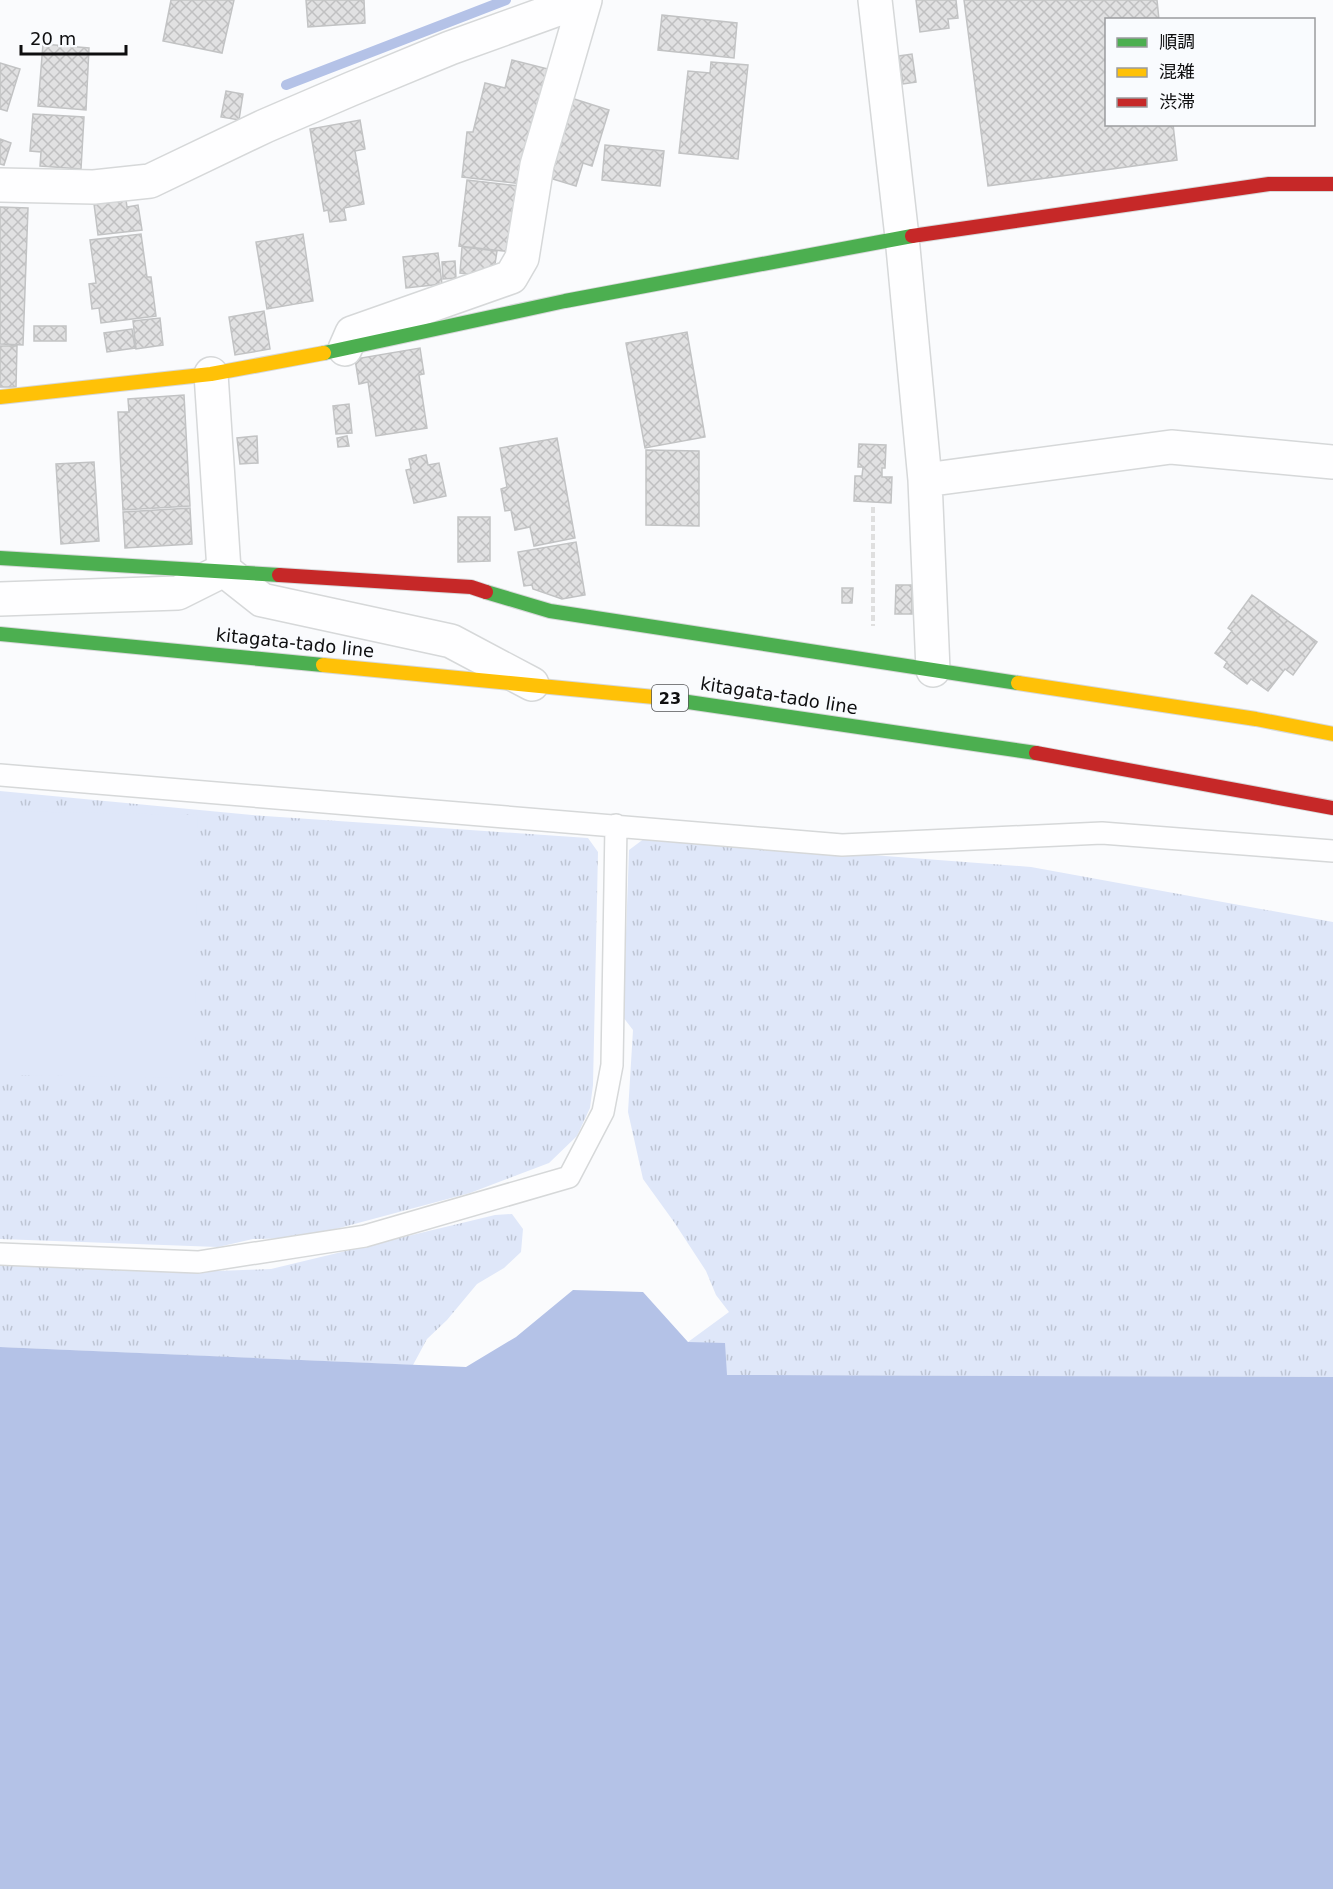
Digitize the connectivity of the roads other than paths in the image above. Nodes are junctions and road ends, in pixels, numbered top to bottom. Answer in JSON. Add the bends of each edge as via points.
{"nodes":[{"id":1,"x":584,"y":0,"type":"edge"},
{"id":2,"x":875,"y":0,"type":"edge"},
{"id":3,"x":1333,"y":184,"type":"edge"},
{"id":4,"x":0,"y":185,"type":"edge"},
{"id":5,"x":902,"y":237,"type":"junction"},
{"id":6,"x":345,"y":349,"type":"junction"},
{"id":7,"x":211,"y":374,"type":"junction"},
{"id":8,"x":0,"y":397,"type":"edge"},
{"id":9,"x":1333,"y":462,"type":"edge"},
{"id":10,"x":924,"y":480,"type":"junction"},
{"id":11,"x":0,"y":558,"type":"edge"},
{"id":12,"x":225,"y":570,"type":"junction"},
{"id":13,"x":0,"y":599,"type":"edge"},
{"id":14,"x":0,"y":634,"type":"edge"},
{"id":15,"x":933,"y":670,"type":"junction"},
{"id":16,"x":532,"y":684,"type":"junction"},
{"id":17,"x":1333,"y":734,"type":"edge"},
{"id":18,"x":0,"y":775,"type":"edge"},
{"id":19,"x":1333,"y":808,"type":"edge"},
{"id":20,"x":616,"y":825,"type":"junction"},
{"id":21,"x":1333,"y":850,"type":"edge"},
{"id":22,"x":0,"y":1254,"type":"edge"}],
"edges":[{"from":1,"to":4,"type":"street","via":[[351,89],[150,181],[94,187]]},
{"from":1,"to":6,"type":"street","via":[[537,165],[522,258],[511,277],[352,333]]},
{"from":2,"to":5,"type":"street"},
{"from":3,"to":5,"type":"street","via":[[1269,184]]},
{"from":5,"to":6,"type":"street","via":[[565,301]]},
{"from":5,"to":10,"type":"street"},
{"from":6,"to":7,"type":"street"},
{"from":7,"to":8,"type":"street"},
{"from":7,"to":12,"type":"street"},
{"from":9,"to":10,"type":"street","via":[[1171,447]]},
{"from":10,"to":15,"type":"street"},
{"from":11,"to":12,"type":"street"},
{"from":12,"to":13,"type":"street","via":[[178,592]]},
{"from":12,"to":15,"type":"street","via":[[471,587],[550,611]]},
{"from":12,"to":16,"type":"street","via":[[262,600],[451,641]]},
{"from":14,"to":16,"type":"street","name":"kitagata-tado line","number":"23"},
{"from":15,"to":17,"type":"street"},
{"from":16,"to":19,"type":"street","name":"kitagata-tado line","number":"23","via":[[679,699],[1016,750]]},
{"from":18,"to":20,"type":"lane"},
{"from":20,"to":21,"type":"lane","via":[[842,845],[1102,833]]},
{"from":20,"to":22,"type":"lane","via":[[612,1065],[603,1112],[569,1177],[365,1236],[198,1263]]}]}
